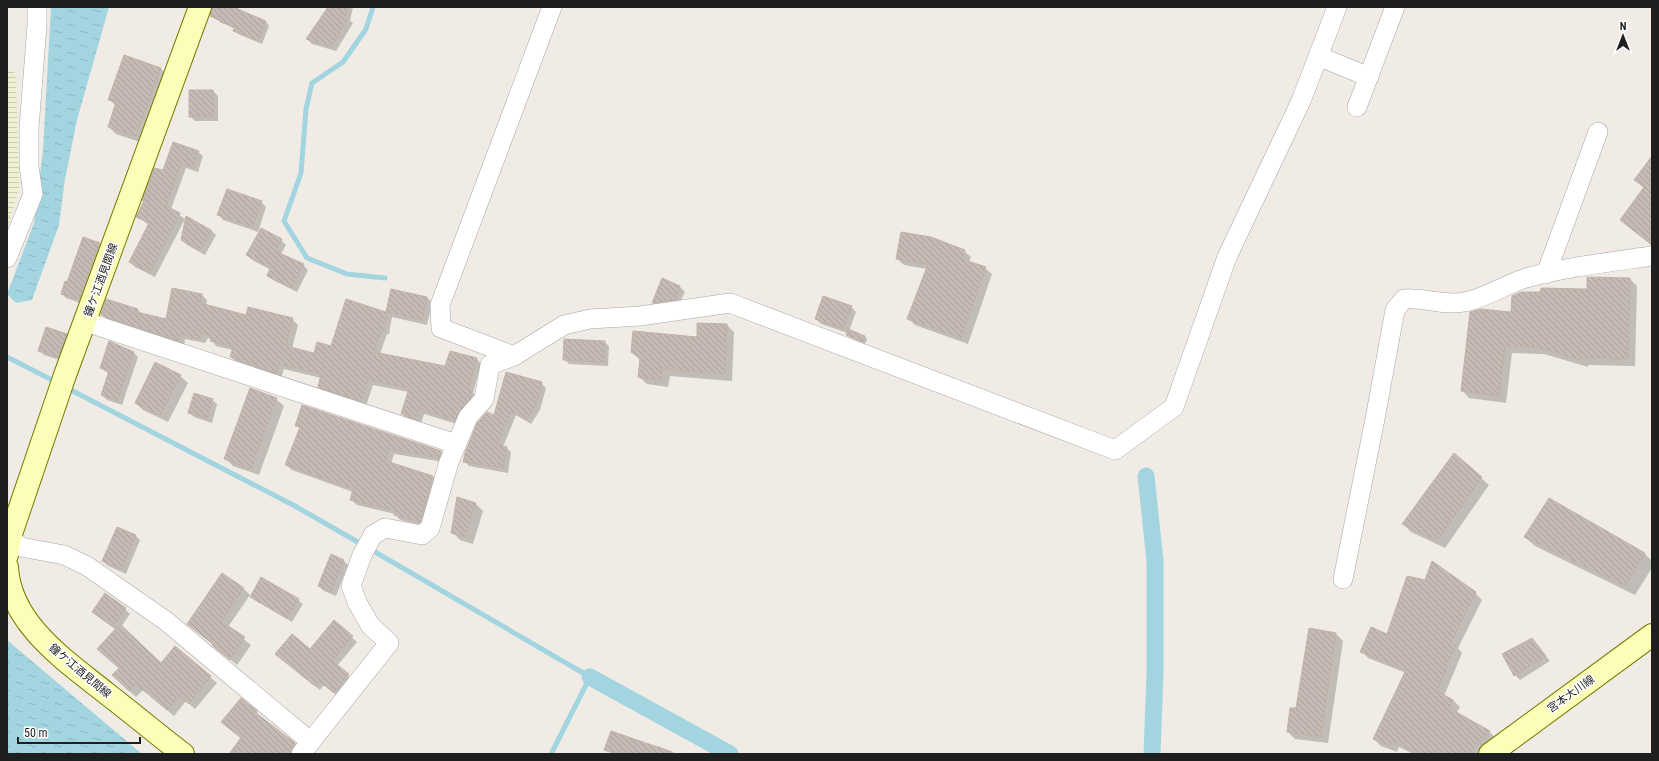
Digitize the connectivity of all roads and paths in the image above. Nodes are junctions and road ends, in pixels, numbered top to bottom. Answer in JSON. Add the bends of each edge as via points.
{"nodes":[{"id":1,"x":37,"y":7,"type":"edge"},
{"id":2,"x":200,"y":7,"type":"edge"},
{"id":3,"x":552,"y":7,"type":"edge"},
{"id":4,"x":1337,"y":7,"type":"edge"},
{"id":5,"x":1395,"y":7,"type":"edge"},
{"id":6,"x":1335,"y":63,"type":"junction"},
{"id":7,"x":1369,"y":77,"type":"junction"},
{"id":8,"x":1357,"y":107,"type":"dead end"},
{"id":9,"x":1598,"y":132,"type":"dead end"},
{"id":10,"x":1652,"y":256,"type":"edge"},
{"id":11,"x":7,"y":258,"type":"edge"},
{"id":12,"x":1546,"y":274,"type":"junction"},
{"id":13,"x":86,"y":322,"type":"junction"},
{"id":14,"x":514,"y":356,"type":"junction"},
{"id":15,"x":456,"y":444,"type":"junction"},
{"id":16,"x":8,"y":543,"type":"edge"},
{"id":17,"x":7,"y":567,"type":"edge"},
{"id":18,"x":1343,"y":579,"type":"dead end"},
{"id":19,"x":1652,"y":635,"type":"edge"},
{"id":20,"x":306,"y":748,"type":"edge"},
{"id":21,"x":183,"y":754,"type":"edge"},
{"id":22,"x":1490,"y":754,"type":"edge"}],
"edges":[{"from":1,"to":11,"type":"street","via":[[29,128],[29,166],[33,194]]},
{"from":2,"to":13,"type":"main road","name":"鐘ケ江酒見間線"},
{"from":3,"to":14,"type":"street","via":[[440,305],[441,328]]},
{"from":4,"to":6,"type":"street"},
{"from":5,"to":7,"type":"street"},
{"from":6,"to":7,"type":"street"},
{"from":6,"to":14,"type":"street","via":[[1301,101],[1227,257],[1174,407],[1115,450],[730,303],[648,315],[590,319],[564,325]]},
{"from":7,"to":8,"type":"street"},
{"from":9,"to":12,"type":"street"},
{"from":10,"to":12,"type":"street"},
{"from":12,"to":18,"type":"street","via":[[1525,278],[1464,302],[1404,299],[1395,310]]},
{"from":13,"to":15,"type":"street"},
{"from":13,"to":16,"type":"main road","name":"鐘ケ江酒見間線","via":[[62,383]]},
{"from":14,"to":15,"type":"street","via":[[490,365],[484,399],[468,417]]},
{"from":15,"to":20,"type":"street","via":[[430,528],[422,535],[385,528],[373,535],[362,555],[351,586],[370,625],[389,643]]},
{"from":16,"to":20,"type":"street","via":[[21,548],[64,555],[87,566],[166,621]]},
{"from":17,"to":21,"type":"main road","name":"鐘ケ江酒見間線","via":[[8,581],[20,611],[36,632],[58,654]]},
{"from":19,"to":22,"type":"main road","name":"宮本大川線"}]}
